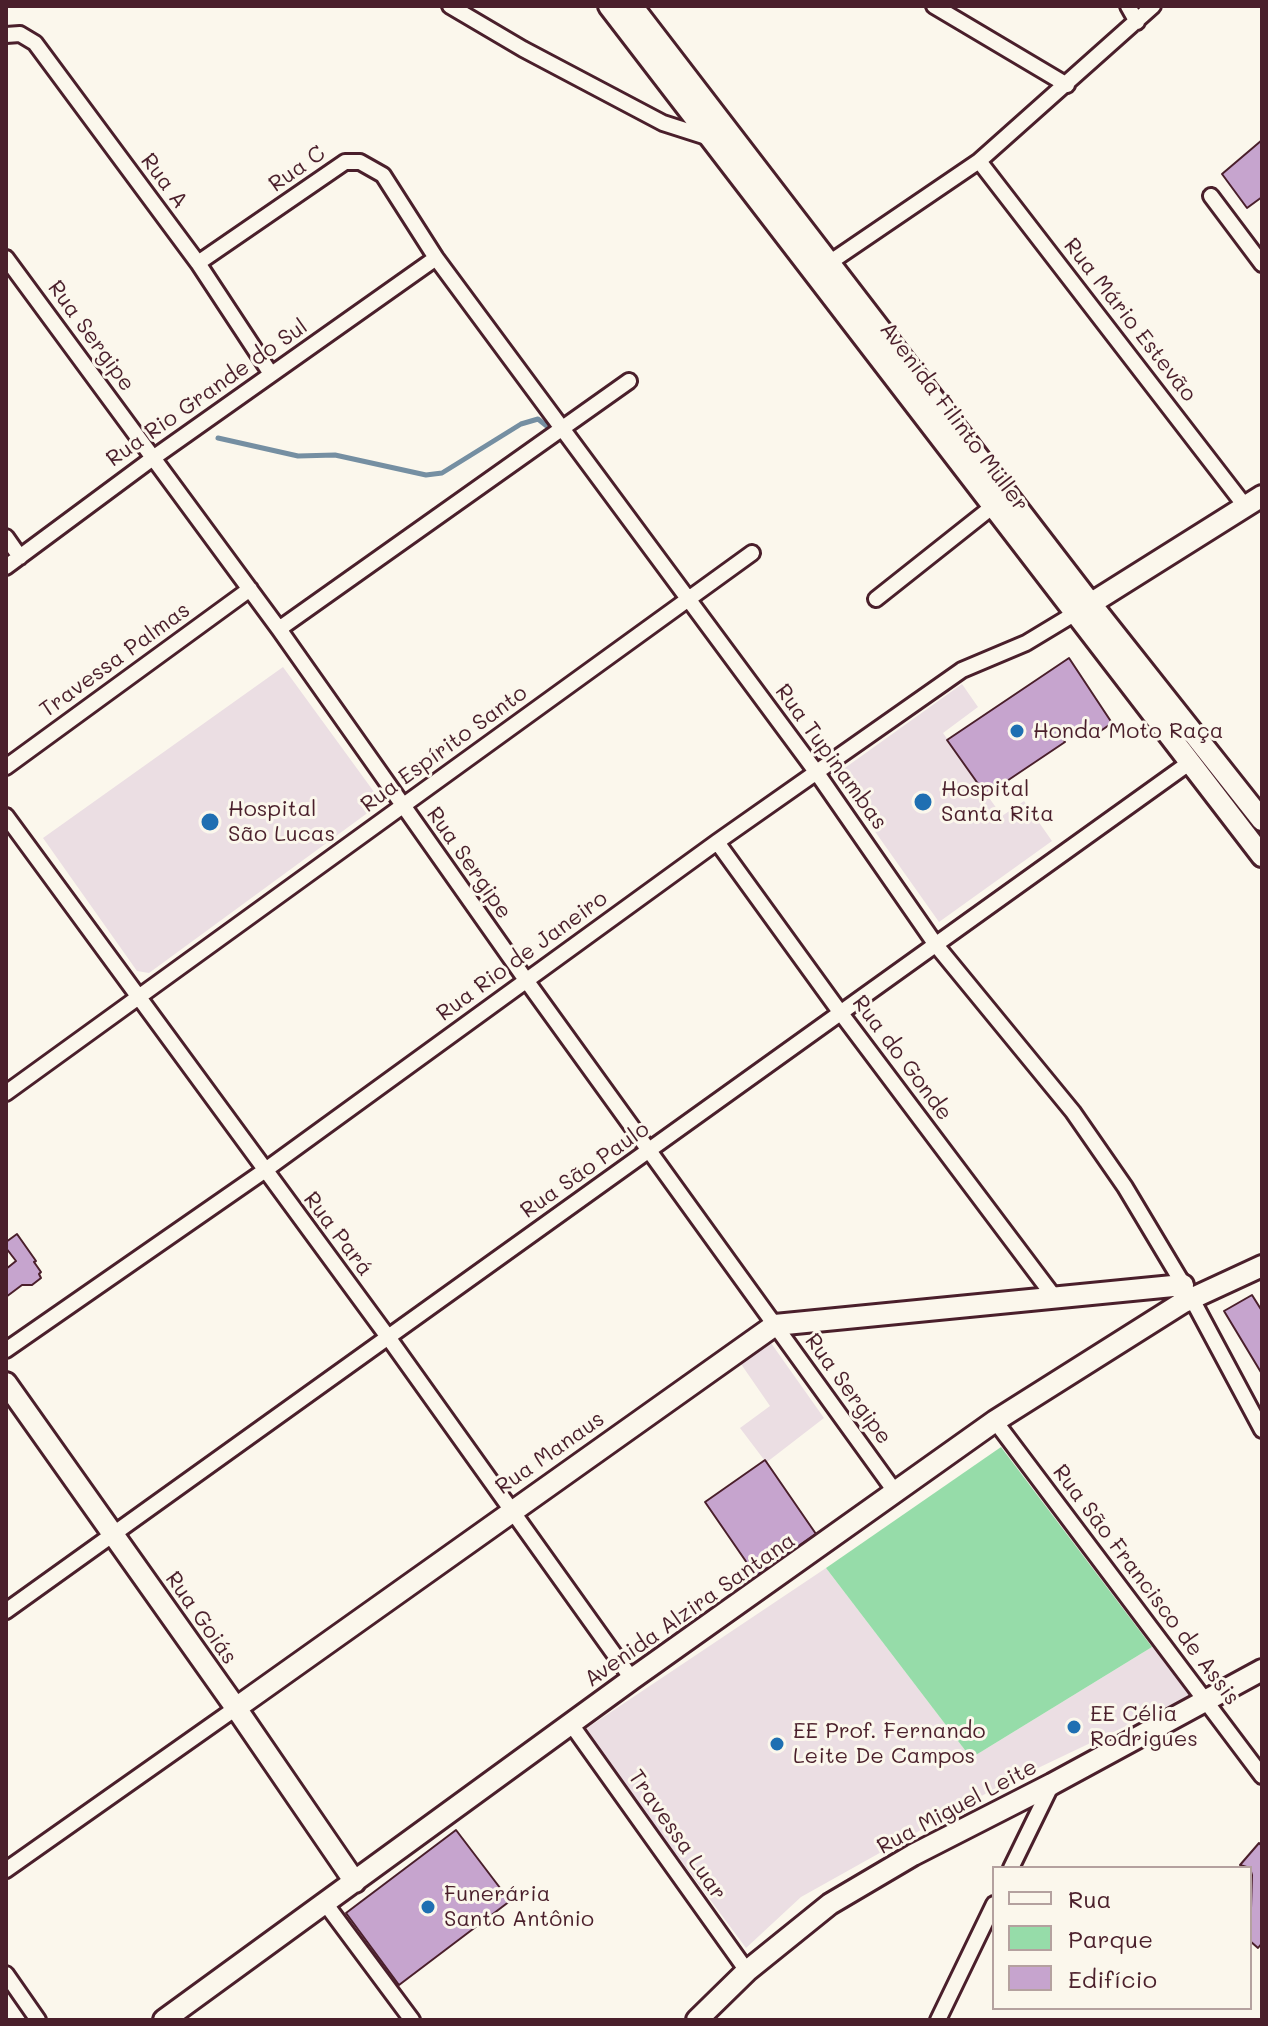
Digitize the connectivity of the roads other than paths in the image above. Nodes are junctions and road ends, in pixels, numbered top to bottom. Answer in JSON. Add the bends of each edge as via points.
{"nodes":[{"id":1,"x":450,"y":6,"type":"edge"},
{"id":2,"x":609,"y":6,"type":"edge"},
{"id":3,"x":632,"y":6,"type":"edge"},
{"id":4,"x":934,"y":6,"type":"edge"},
{"id":5,"x":1128,"y":6,"type":"edge"},
{"id":6,"x":1153,"y":6,"type":"edge"},
{"id":7,"x":1137,"y":22,"type":"junction"},
{"id":8,"x":6,"y":35,"type":"edge"},
{"id":9,"x":1067,"y":85,"type":"junction"},
{"id":10,"x":713,"y":139,"type":"junction"},
{"id":11,"x":979,"y":161,"type":"junction"},
{"id":12,"x":1211,"y":196,"type":"dead end"},
{"id":13,"x":6,"y":258,"type":"edge"},
{"id":14,"x":436,"y":258,"type":"junction"},
{"id":15,"x":198,"y":263,"type":"junction"},
{"id":16,"x":829,"y":263,"type":"junction"},
{"id":17,"x":1262,"y":264,"type":"edge"},
{"id":18,"x":271,"y":374,"type":"junction"},
{"id":19,"x":629,"y":381,"type":"dead end"},
{"id":20,"x":561,"y":428,"type":"junction"},
{"id":21,"x":153,"y":458,"type":"junction"},
{"id":22,"x":1254,"y":501,"type":"edge"},
{"id":23,"x":992,"y":507,"type":"junction"},
{"id":24,"x":6,"y":537,"type":"edge"},
{"id":25,"x":752,"y":553,"type":"dead end"},
{"id":26,"x":20,"y":557,"type":"junction"},
{"id":27,"x":6,"y":567,"type":"edge"},
{"id":28,"x":250,"y":589,"type":"junction"},
{"id":29,"x":876,"y":599,"type":"dead end"},
{"id":30,"x":688,"y":600,"type":"junction"},
{"id":31,"x":1082,"y":609,"type":"junction"},
{"id":32,"x":279,"y":629,"type":"junction"},
{"id":33,"x":1189,"y":763,"type":"junction"},
{"id":34,"x":6,"y":767,"type":"edge"},
{"id":35,"x":817,"y":773,"type":"junction"},
{"id":36,"x":402,"y":806,"type":"junction"},
{"id":37,"x":6,"y":816,"type":"edge"},
{"id":38,"x":1262,"y":820,"type":"edge"},
{"id":39,"x":717,"y":842,"type":"junction"},
{"id":40,"x":1262,"y":856,"type":"edge"},
{"id":41,"x":936,"y":945,"type":"junction"},
{"id":42,"x":526,"y":980,"type":"junction"},
{"id":43,"x":137,"y":997,"type":"junction"},
{"id":44,"x":840,"y":1012,"type":"junction"},
{"id":45,"x":6,"y":1093,"type":"edge"},
{"id":46,"x":649,"y":1152,"type":"junction"},
{"id":47,"x":264,"y":1171,"type":"junction"},
{"id":48,"x":1262,"y":1266,"type":"edge"},
{"id":49,"x":1188,"y":1292,"type":"junction"},
{"id":50,"x":1055,"y":1298,"type":"junction"},
{"id":51,"x":775,"y":1325,"type":"junction"},
{"id":52,"x":388,"y":1337,"type":"junction"},
{"id":53,"x":6,"y":1350,"type":"edge"},
{"id":54,"x":6,"y":1383,"type":"edge"},
{"id":55,"x":995,"y":1421,"type":"junction"},
{"id":56,"x":1262,"y":1430,"type":"edge"},
{"id":57,"x":896,"y":1493,"type":"junction"},
{"id":58,"x":510,"y":1510,"type":"junction"},
{"id":59,"x":112,"y":1534,"type":"junction"},
{"id":60,"x":6,"y":1611,"type":"edge"},
{"id":61,"x":1262,"y":1670,"type":"edge"},
{"id":62,"x":632,"y":1679,"type":"junction"},
{"id":63,"x":1207,"y":1701,"type":"junction"},
{"id":64,"x":236,"y":1708,"type":"junction"},
{"id":65,"x":571,"y":1724,"type":"junction"},
{"id":66,"x":1262,"y":1776,"type":"edge"},
{"id":67,"x":1052,"y":1784,"type":"junction"},
{"id":68,"x":1012,"y":1866,"type":"edge"},
{"id":69,"x":6,"y":1870,"type":"edge"},
{"id":70,"x":355,"y":1882,"type":"junction"},
{"id":71,"x":325,"y":1903,"type":"junction"},
{"id":72,"x":992,"y":1908,"type":"edge"},
{"id":73,"x":747,"y":1971,"type":"junction"},
{"id":74,"x":6,"y":1974,"type":"edge"},
{"id":75,"x":38,"y":2020,"type":"edge"},
{"id":76,"x":164,"y":2020,"type":"edge"},
{"id":77,"x":412,"y":2020,"type":"edge"},
{"id":78,"x":697,"y":2020,"type":"edge"},
{"id":79,"x":938,"y":2020,"type":"edge"}],
"edges":[{"from":1,"to":10,"type":"street","via":[[663,123]]},
{"from":2,"to":10,"type":"main road","name":"Avenida Filinto Müller"},
{"from":3,"to":16,"type":"main road","name":"Avenida Filinto Müller"},
{"from":4,"to":9,"type":"street"},
{"from":5,"to":7,"type":"street"},
{"from":6,"to":7,"type":"street"},
{"from":7,"to":9,"type":"street"},
{"from":8,"to":15,"type":"street","name":"Rua A","via":[[20,34],[35,43]]},
{"from":9,"to":11,"type":"street"},
{"from":10,"to":23,"type":"main road","name":"Avenida Filinto Müller"},
{"from":11,"to":16,"type":"street"},
{"from":11,"to":22,"type":"street","name":"Rua Mário Estevão"},
{"from":12,"to":17,"type":"street"},
{"from":13,"to":21,"type":"street","name":"Rua Sergipe"},
{"from":14,"to":15,"type":"street","name":"Rua C","via":[[383,175],[360,162],[345,162]]},
{"from":14,"to":18,"type":"street","name":"Rua Rio Grande do Sul"},
{"from":14,"to":20,"type":"street","name":"Rua Tupinambas"},
{"from":15,"to":18,"type":"street","name":"Rua A"},
{"from":16,"to":31,"type":"main road","name":"Avenida Filinto Müller","via":[[1076,584]]},
{"from":18,"to":21,"type":"street","name":"Rua Rio Grande do Sul"},
{"from":19,"to":20,"type":"street"},
{"from":20,"to":30,"type":"street","name":"Rua Tupinambas"},
{"from":20,"to":32,"type":"street"},
{"from":21,"to":26,"type":"street","name":"Rua Rio Grande do Sul"},
{"from":21,"to":28,"type":"street","name":"Rua Sergipe"},
{"from":22,"to":31,"type":"main road"},
{"from":23,"to":29,"type":"street"},
{"from":23,"to":31,"type":"main road","name":"Avenida Filinto Müller"},
{"from":24,"to":26,"type":"street"},
{"from":25,"to":30,"type":"street","name":"Rua Espírito Santo"},
{"from":26,"to":27,"type":"street","name":"Rua Rio Grande do Sul"},
{"from":28,"to":32,"type":"street","name":"Rua Sergipe"},
{"from":28,"to":34,"type":"street","name":"Travessa Palmas"},
{"from":30,"to":35,"type":"street","name":"Rua Tupinambas"},
{"from":30,"to":36,"type":"street","name":"Rua Espírito Santo"},
{"from":31,"to":33,"type":"main road","name":"Avenida Filinto Müller"},
{"from":31,"to":35,"type":"street","name":"Rua Rio de Janeiro","via":[[1026,643],[962,670]]},
{"from":31,"to":38,"type":"main road","name":"Avenida Filinto Müller"},
{"from":32,"to":36,"type":"street","name":"Rua Sergipe"},
{"from":33,"to":40,"type":"main road","name":"Avenida Filinto Müller"},
{"from":33,"to":41,"type":"street","name":"Rua São Paulo"},
{"from":35,"to":39,"type":"street","name":"Rua Rio de Janeiro"},
{"from":35,"to":41,"type":"street","name":"Rua Tupinambas"},
{"from":36,"to":42,"type":"street","name":"Rua Sergipe"},
{"from":36,"to":43,"type":"street","name":"Rua Espírito Santo"},
{"from":37,"to":43,"type":"street","name":"Rua Pará"},
{"from":39,"to":42,"type":"street","name":"Rua Rio de Janeiro"},
{"from":39,"to":44,"type":"street","name":"Rua do Gonde"},
{"from":41,"to":44,"type":"street","name":"Rua São Paulo"},
{"from":41,"to":49,"type":"street","name":"Rua Tupinambas","via":[[1073,1112]]},
{"from":42,"to":46,"type":"street","name":"Rua Sergipe"},
{"from":42,"to":47,"type":"street","name":"Rua Rio de Janeiro"},
{"from":43,"to":45,"type":"street","name":"Rua Espírito Santo"},
{"from":43,"to":47,"type":"street","name":"Rua Pará"},
{"from":44,"to":46,"type":"street","name":"Rua São Paulo"},
{"from":44,"to":50,"type":"street","name":"Rua do Gonde"},
{"from":46,"to":51,"type":"street","name":"Rua Sergipe"},
{"from":46,"to":52,"type":"street","name":"Rua São Paulo"},
{"from":47,"to":52,"type":"street","name":"Rua Pará"},
{"from":47,"to":53,"type":"street","name":"Rua Rio de Janeiro"},
{"from":48,"to":49,"type":"main road","name":"Avenida Alzira Santana"},
{"from":49,"to":50,"type":"main road","name":"Rua Manaus"},
{"from":49,"to":55,"type":"main road","name":"Avenida Alzira Santana"},
{"from":49,"to":56,"type":"street","name":"Rua Tupinambas"},
{"from":50,"to":51,"type":"main road","name":"Rua Manaus"},
{"from":51,"to":57,"type":"street","name":"Rua Sergipe"},
{"from":51,"to":58,"type":"main road","name":"Rua Manaus"},
{"from":52,"to":58,"type":"street","name":"Rua Pará"},
{"from":52,"to":59,"type":"street","name":"Rua São Paulo"},
{"from":54,"to":59,"type":"main road","name":"Rua Goiás"},
{"from":55,"to":57,"type":"main road","name":"Avenida Alzira Santana"},
{"from":55,"to":63,"type":"street","name":"Rua São Francisco de Assis"},
{"from":57,"to":62,"type":"main road","name":"Avenida Alzira Santana"},
{"from":58,"to":62,"type":"street","name":"Rua Pará"},
{"from":58,"to":64,"type":"main road","name":"Rua Manaus"},
{"from":59,"to":60,"type":"street","name":"Rua São Paulo"},
{"from":59,"to":64,"type":"main road","name":"Rua Goiás"},
{"from":61,"to":63,"type":"main road","name":"Rua Miguel Leite"},
{"from":62,"to":65,"type":"main road","name":"Avenida Alzira Santana"},
{"from":63,"to":66,"type":"street","name":"Rua São Francisco de Assis"},
{"from":63,"to":67,"type":"main road","name":"Rua Miguel Leite"},
{"from":64,"to":69,"type":"street","name":"Rua Manaus"},
{"from":64,"to":70,"type":"main road","name":"Rua Goiás"},
{"from":65,"to":70,"type":"main road","name":"Avenida Alzira Santana"},
{"from":65,"to":73,"type":"street","name":"Travessa Luar"},
{"from":67,"to":68,"type":"street"},
{"from":67,"to":73,"type":"main road","name":"Rua Miguel Leite","via":[[830,1904]]},
{"from":70,"to":71,"type":"main road","name":"Avenida Alzira Santana"},
{"from":71,"to":76,"type":"main road","name":"Avenida Alzira Santana"},
{"from":71,"to":77,"type":"street"},
{"from":72,"to":79,"type":"street"},
{"from":73,"to":78,"type":"main road","name":"Rua Miguel Leite"},
{"from":74,"to":75,"type":"street"}]}
